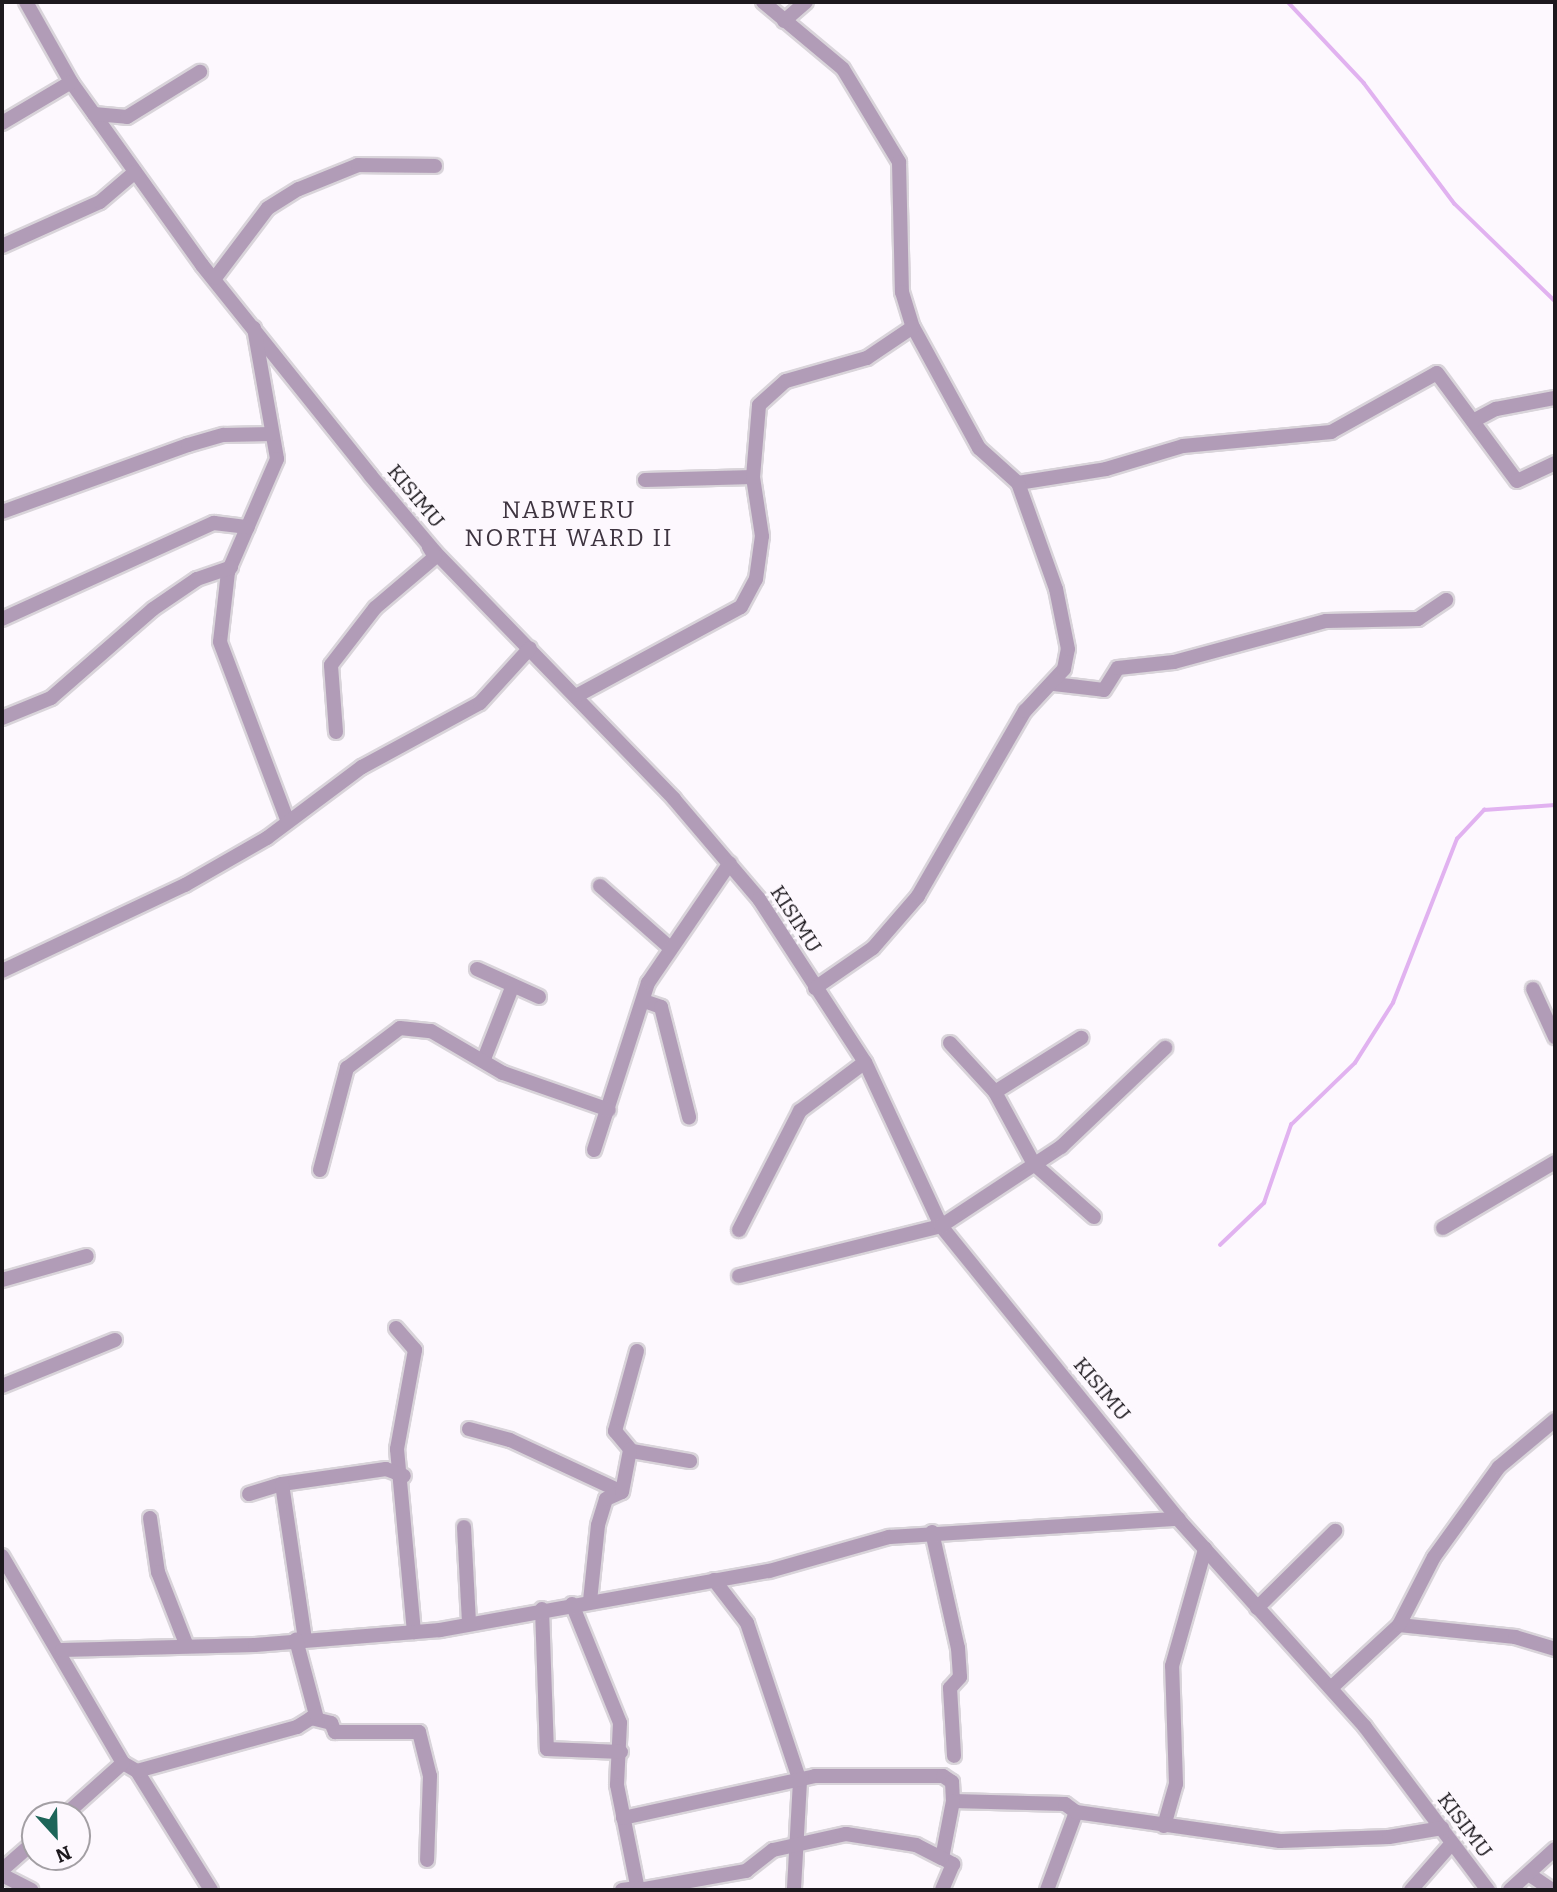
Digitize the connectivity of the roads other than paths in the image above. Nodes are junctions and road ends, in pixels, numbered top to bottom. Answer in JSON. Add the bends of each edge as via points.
{"nodes":[{"id":1,"x":26,"y":2,"type":"edge"},
{"id":2,"x":762,"y":2,"type":"edge"},
{"id":3,"x":806,"y":2,"type":"edge"},
{"id":4,"x":784,"y":21,"type":"junction"},
{"id":5,"x":200,"y":72,"type":"dead end"},
{"id":6,"x":71,"y":82,"type":"junction"},
{"id":7,"x":94,"y":114,"type":"junction"},
{"id":8,"x":2,"y":123,"type":"edge"},
{"id":9,"x":435,"y":166,"type":"dead end"},
{"id":10,"x":135,"y":172,"type":"junction"},
{"id":11,"x":2,"y":246,"type":"edge"},
{"id":12,"x":215,"y":278,"type":"junction"},
{"id":13,"x":251,"y":322,"type":"junction"},
{"id":14,"x":913,"y":327,"type":"junction"},
{"id":15,"x":1555,"y":398,"type":"edge"},
{"id":16,"x":1473,"y":421,"type":"junction"},
{"id":17,"x":272,"y":434,"type":"junction"},
{"id":18,"x":1555,"y":463,"type":"edge"},
{"id":19,"x":753,"y":477,"type":"junction"},
{"id":20,"x":645,"y":480,"type":"dead end"},
{"id":21,"x":1018,"y":483,"type":"junction"},
{"id":22,"x":2,"y":512,"type":"edge"},
{"id":23,"x":248,"y":527,"type":"junction"},
{"id":24,"x":426,"y":542,"type":"junction"},
{"id":25,"x":231,"y":567,"type":"junction"},
{"id":26,"x":1446,"y":600,"type":"dead end"},
{"id":27,"x":2,"y":619,"type":"edge"},
{"id":28,"x":530,"y":648,"type":"junction"},
{"id":29,"x":1054,"y":684,"type":"junction"},
{"id":30,"x":578,"y":695,"type":"junction"},
{"id":31,"x":2,"y":718,"type":"edge"},
{"id":32,"x":336,"y":732,"type":"dead end"},
{"id":33,"x":288,"y":822,"type":"junction"},
{"id":34,"x":730,"y":863,"type":"junction"},
{"id":35,"x":600,"y":886,"type":"dead end"},
{"id":36,"x":669,"y":947,"type":"junction"},
{"id":37,"x":477,"y":969,"type":"dead end"},
{"id":38,"x":2,"y":971,"type":"edge"},
{"id":39,"x":513,"y":985,"type":"junction"},
{"id":40,"x":815,"y":988,"type":"junction"},
{"id":41,"x":1533,"y":989,"type":"dead end"},
{"id":42,"x":539,"y":997,"type":"dead end"},
{"id":43,"x":644,"y":1001,"type":"junction"},
{"id":44,"x":1555,"y":1037,"type":"edge"},
{"id":45,"x":1081,"y":1038,"type":"dead end"},
{"id":46,"x":950,"y":1042,"type":"dead end"},
{"id":47,"x":1165,"y":1048,"type":"dead end"},
{"id":48,"x":484,"y":1059,"type":"junction"},
{"id":49,"x":865,"y":1062,"type":"junction"},
{"id":50,"x":995,"y":1093,"type":"junction"},
{"id":51,"x":609,"y":1110,"type":"junction"},
{"id":52,"x":689,"y":1117,"type":"dead end"},
{"id":53,"x":594,"y":1150,"type":"dead end"},
{"id":54,"x":1555,"y":1162,"type":"edge"},
{"id":55,"x":1034,"y":1164,"type":"junction"},
{"id":56,"x":320,"y":1170,"type":"dead end"},
{"id":57,"x":1094,"y":1217,"type":"dead end"},
{"id":58,"x":941,"y":1226,"type":"junction"},
{"id":59,"x":1444,"y":1228,"type":"dead end"},
{"id":60,"x":739,"y":1230,"type":"dead end"},
{"id":61,"x":87,"y":1256,"type":"dead end"},
{"id":62,"x":740,"y":1276,"type":"dead end"},
{"id":63,"x":2,"y":1280,"type":"edge"},
{"id":64,"x":396,"y":1328,"type":"dead end"},
{"id":65,"x":115,"y":1340,"type":"dead end"},
{"id":66,"x":638,"y":1350,"type":"dead end"},
{"id":67,"x":2,"y":1386,"type":"edge"},
{"id":68,"x":1555,"y":1420,"type":"edge"},
{"id":69,"x":469,"y":1429,"type":"dead end"},
{"id":70,"x":630,"y":1450,"type":"junction"},
{"id":71,"x":690,"y":1461,"type":"dead end"},
{"id":72,"x":404,"y":1476,"type":"junction"},
{"id":73,"x":282,"y":1484,"type":"junction"},
{"id":74,"x":622,"y":1492,"type":"junction"},
{"id":75,"x":249,"y":1493,"type":"dead end"},
{"id":76,"x":150,"y":1518,"type":"dead end"},
{"id":77,"x":1178,"y":1519,"type":"junction"},
{"id":78,"x":464,"y":1527,"type":"dead end"},
{"id":79,"x":1335,"y":1531,"type":"dead end"},
{"id":80,"x":932,"y":1532,"type":"junction"},
{"id":81,"x":1205,"y":1549,"type":"junction"},
{"id":82,"x":2,"y":1556,"type":"edge"},
{"id":83,"x":714,"y":1580,"type":"junction"},
{"id":84,"x":590,"y":1601,"type":"junction"},
{"id":85,"x":572,"y":1604,"type":"junction"},
{"id":86,"x":1257,"y":1608,"type":"junction"},
{"id":87,"x":542,"y":1609,"type":"junction"},
{"id":88,"x":469,"y":1624,"type":"junction"},
{"id":89,"x":1399,"y":1625,"type":"junction"},
{"id":90,"x":414,"y":1632,"type":"junction"},
{"id":91,"x":301,"y":1639,"type":"junction"},
{"id":92,"x":186,"y":1644,"type":"junction"},
{"id":93,"x":1555,"y":1649,"type":"edge"},
{"id":94,"x":62,"y":1650,"type":"junction"},
{"id":95,"x":1331,"y":1688,"type":"junction"},
{"id":96,"x":311,"y":1718,"type":"junction"},
{"id":97,"x":621,"y":1752,"type":"junction"},
{"id":98,"x":954,"y":1756,"type":"dead end"},
{"id":99,"x":123,"y":1763,"type":"junction"},
{"id":100,"x":137,"y":1771,"type":"junction"},
{"id":101,"x":800,"y":1781,"type":"junction"},
{"id":102,"x":81,"y":1801,"type":"edge"},
{"id":103,"x":953,"y":1801,"type":"junction"},
{"id":104,"x":1076,"y":1812,"type":"junction"},
{"id":105,"x":623,"y":1818,"type":"junction"},
{"id":106,"x":1164,"y":1826,"type":"junction"},
{"id":107,"x":1441,"y":1828,"type":"junction"},
{"id":108,"x":797,"y":1841,"type":"junction"},
{"id":109,"x":1452,"y":1843,"type":"junction"},
{"id":110,"x":1555,"y":1849,"type":"edge"},
{"id":111,"x":21,"y":1854,"type":"edge"},
{"id":112,"x":942,"y":1858,"type":"junction"},
{"id":113,"x":427,"y":1860,"type":"dead end"},
{"id":114,"x":2,"y":1872,"type":"edge"},
{"id":115,"x":1530,"y":1875,"type":"junction"},
{"id":116,"x":638,"y":1889,"type":"edge"},
{"id":117,"x":31,"y":1890,"type":"edge"},
{"id":118,"x":211,"y":1890,"type":"edge"},
{"id":119,"x":622,"y":1890,"type":"edge"},
{"id":120,"x":794,"y":1890,"type":"edge"},
{"id":121,"x":942,"y":1890,"type":"edge"},
{"id":122,"x":1047,"y":1890,"type":"edge"},
{"id":123,"x":1411,"y":1890,"type":"edge"},
{"id":124,"x":1488,"y":1890,"type":"edge"},
{"id":125,"x":1510,"y":1890,"type":"edge"},
{"id":126,"x":1552,"y":1890,"type":"edge"}],
"edges":[{"from":1,"to":6,"type":"street","name":"KISIMU"},
{"from":2,"to":4,"type":"street"},
{"from":3,"to":4,"type":"street"},
{"from":4,"to":14,"type":"street","via":[[843,69],[899,162],[902,292]]},
{"from":5,"to":7,"type":"street","via":[[127,117]]},
{"from":6,"to":7,"type":"street","name":"KISIMU"},
{"from":6,"to":8,"type":"street"},
{"from":7,"to":10,"type":"street","name":"KISIMU"},
{"from":9,"to":12,"type":"street","via":[[358,165],[299,189],[268,208]]},
{"from":10,"to":11,"type":"street","via":[[100,202]]},
{"from":10,"to":12,"type":"street","name":"KISIMU"},
{"from":12,"to":13,"type":"street","name":"KISIMU"},
{"from":13,"to":17,"type":"street"},
{"from":13,"to":24,"type":"street","name":"KISIMU"},
{"from":14,"to":19,"type":"street","via":[[867,358],[786,381],[760,405]]},
{"from":14,"to":21,"type":"street","via":[[979,448]]},
{"from":15,"to":16,"type":"street","via":[[1496,409]]},
{"from":16,"to":18,"type":"street","via":[[1517,481]]},
{"from":16,"to":21,"type":"street","via":[[1437,373],[1331,432],[1183,446],[1106,469]]},
{"from":17,"to":22,"type":"street","via":[[224,435],[176,448]]},
{"from":17,"to":23,"type":"street","via":[[277,459]]},
{"from":19,"to":20,"type":"street"},
{"from":19,"to":30,"type":"street","via":[[762,536],[756,579],[741,607]]},
{"from":21,"to":29,"type":"street","via":[[1056,589],[1068,649]]},
{"from":23,"to":25,"type":"street"},
{"from":23,"to":27,"type":"street","via":[[214,523]]},
{"from":24,"to":28,"type":"street","name":"KISIMU"},
{"from":24,"to":32,"type":"street","via":[[435,557],[375,608],[331,665]]},
{"from":25,"to":31,"type":"street","via":[[197,579],[153,609],[51,698]]},
{"from":25,"to":33,"type":"street","via":[[220,642]]},
{"from":26,"to":29,"type":"street","via":[[1418,619],[1326,621],[1159,666],[1118,668],[1104,690]]},
{"from":28,"to":30,"type":"street","name":"KISIMU"},
{"from":28,"to":33,"type":"street","via":[[481,703],[362,767]]},
{"from":29,"to":40,"type":"street","via":[[1025,711],[918,896],[873,948]]},
{"from":30,"to":34,"type":"street","name":"KISIMU"},
{"from":33,"to":38,"type":"street","via":[[186,885]]},
{"from":34,"to":36,"type":"street"},
{"from":34,"to":40,"type":"street","name":"KISIMU"},
{"from":35,"to":36,"type":"street"},
{"from":36,"to":43,"type":"street"},
{"from":37,"to":39,"type":"street"},
{"from":39,"to":42,"type":"street"},
{"from":39,"to":48,"type":"street"},
{"from":40,"to":49,"type":"street","name":"KISIMU"},
{"from":41,"to":44,"type":"street"},
{"from":43,"to":51,"type":"street"},
{"from":43,"to":52,"type":"street","via":[[661,1007]]},
{"from":45,"to":50,"type":"street"},
{"from":46,"to":50,"type":"street"},
{"from":47,"to":55,"type":"street","via":[[1096,1116]]},
{"from":48,"to":51,"type":"street","via":[[551,1093]]},
{"from":48,"to":56,"type":"street","via":[[431,1031],[408,1026],[387,1035],[364,1060],[347,1068]]},
{"from":49,"to":58,"type":"street","name":"KISIMU"},
{"from":49,"to":60,"type":"street","via":[[800,1111]]},
{"from":50,"to":55,"type":"street"},
{"from":51,"to":53,"type":"street"},
{"from":54,"to":59,"type":"street"},
{"from":55,"to":57,"type":"street"},
{"from":55,"to":58,"type":"street"},
{"from":58,"to":62,"type":"street"},
{"from":58,"to":77,"type":"street","name":"KISIMU"},
{"from":61,"to":63,"type":"street"},
{"from":64,"to":72,"type":"street","via":[[415,1350],[397,1449]]},
{"from":65,"to":67,"type":"street"},
{"from":66,"to":70,"type":"street","via":[[615,1431]]},
{"from":68,"to":89,"type":"street","via":[[1499,1468],[1434,1557]]},
{"from":69,"to":74,"type":"street","via":[[510,1440]]},
{"from":70,"to":71,"type":"street"},
{"from":70,"to":74,"type":"street"},
{"from":72,"to":73,"type":"street","via":[[386,1469]]},
{"from":72,"to":90,"type":"street"},
{"from":73,"to":75,"type":"street"},
{"from":73,"to":91,"type":"street"},
{"from":74,"to":84,"type":"street","via":[[606,1499],[593,1545]]},
{"from":76,"to":92,"type":"street","via":[[158,1572]]},
{"from":77,"to":80,"type":"street"},
{"from":77,"to":81,"type":"street","name":"KISIMU"},
{"from":78,"to":88,"type":"street"},
{"from":79,"to":86,"type":"street"},
{"from":80,"to":83,"type":"street","via":[[889,1536]]},
{"from":80,"to":98,"type":"street","via":[[958,1648],[960,1677],[950,1688]]},
{"from":81,"to":86,"type":"street","name":"KISIMU"},
{"from":81,"to":106,"type":"street","via":[[1172,1666],[1176,1784]]},
{"from":82,"to":94,"type":"street"},
{"from":83,"to":84,"type":"street"},
{"from":83,"to":101,"type":"street","via":[[747,1623]]},
{"from":84,"to":85,"type":"street"},
{"from":85,"to":87,"type":"street"},
{"from":85,"to":97,"type":"street","via":[[619,1717]]},
{"from":86,"to":95,"type":"street","name":"KISIMU"},
{"from":87,"to":88,"type":"street"},
{"from":87,"to":97,"type":"street","via":[[547,1749]]},
{"from":88,"to":90,"type":"street"},
{"from":89,"to":93,"type":"street","via":[[1515,1637]]},
{"from":89,"to":95,"type":"street"},
{"from":90,"to":91,"type":"street"},
{"from":91,"to":92,"type":"street"},
{"from":91,"to":96,"type":"street","via":[[316,1700]]},
{"from":92,"to":94,"type":"street"},
{"from":94,"to":99,"type":"street"},
{"from":95,"to":107,"type":"street","name":"KISIMU"},
{"from":96,"to":100,"type":"street"},
{"from":96,"to":113,"type":"street","via":[[331,1723],[335,1732],[419,1732],[430,1776]]},
{"from":97,"to":105,"type":"street","via":[[617,1785]]},
{"from":99,"to":100,"type":"street"},
{"from":99,"to":102,"type":"street"},
{"from":100,"to":118,"type":"street"},
{"from":101,"to":103,"type":"street","via":[[943,1776],[952,1782]]},
{"from":101,"to":105,"type":"street"},
{"from":101,"to":108,"type":"street"},
{"from":103,"to":104,"type":"street","via":[[1065,1804]]},
{"from":103,"to":112,"type":"street"},
{"from":104,"to":106,"type":"street"},
{"from":104,"to":122,"type":"street"},
{"from":105,"to":116,"type":"street"},
{"from":106,"to":107,"type":"street","via":[[1324,1842]]},
{"from":107,"to":109,"type":"street","name":"KISIMU"},
{"from":108,"to":112,"type":"street","via":[[859,1835],[916,1845]]},
{"from":108,"to":116,"type":"street","via":[[746,1871]]},
{"from":108,"to":120,"type":"street"},
{"from":109,"to":123,"type":"street"},
{"from":109,"to":124,"type":"street","name":"KISIMU"},
{"from":110,"to":115,"type":"street"},
{"from":111,"to":114,"type":"street"},
{"from":112,"to":121,"type":"street","via":[[953,1864]]},
{"from":114,"to":117,"type":"street"},
{"from":115,"to":125,"type":"street"},
{"from":115,"to":126,"type":"street"},
{"from":116,"to":119,"type":"street"}]}
